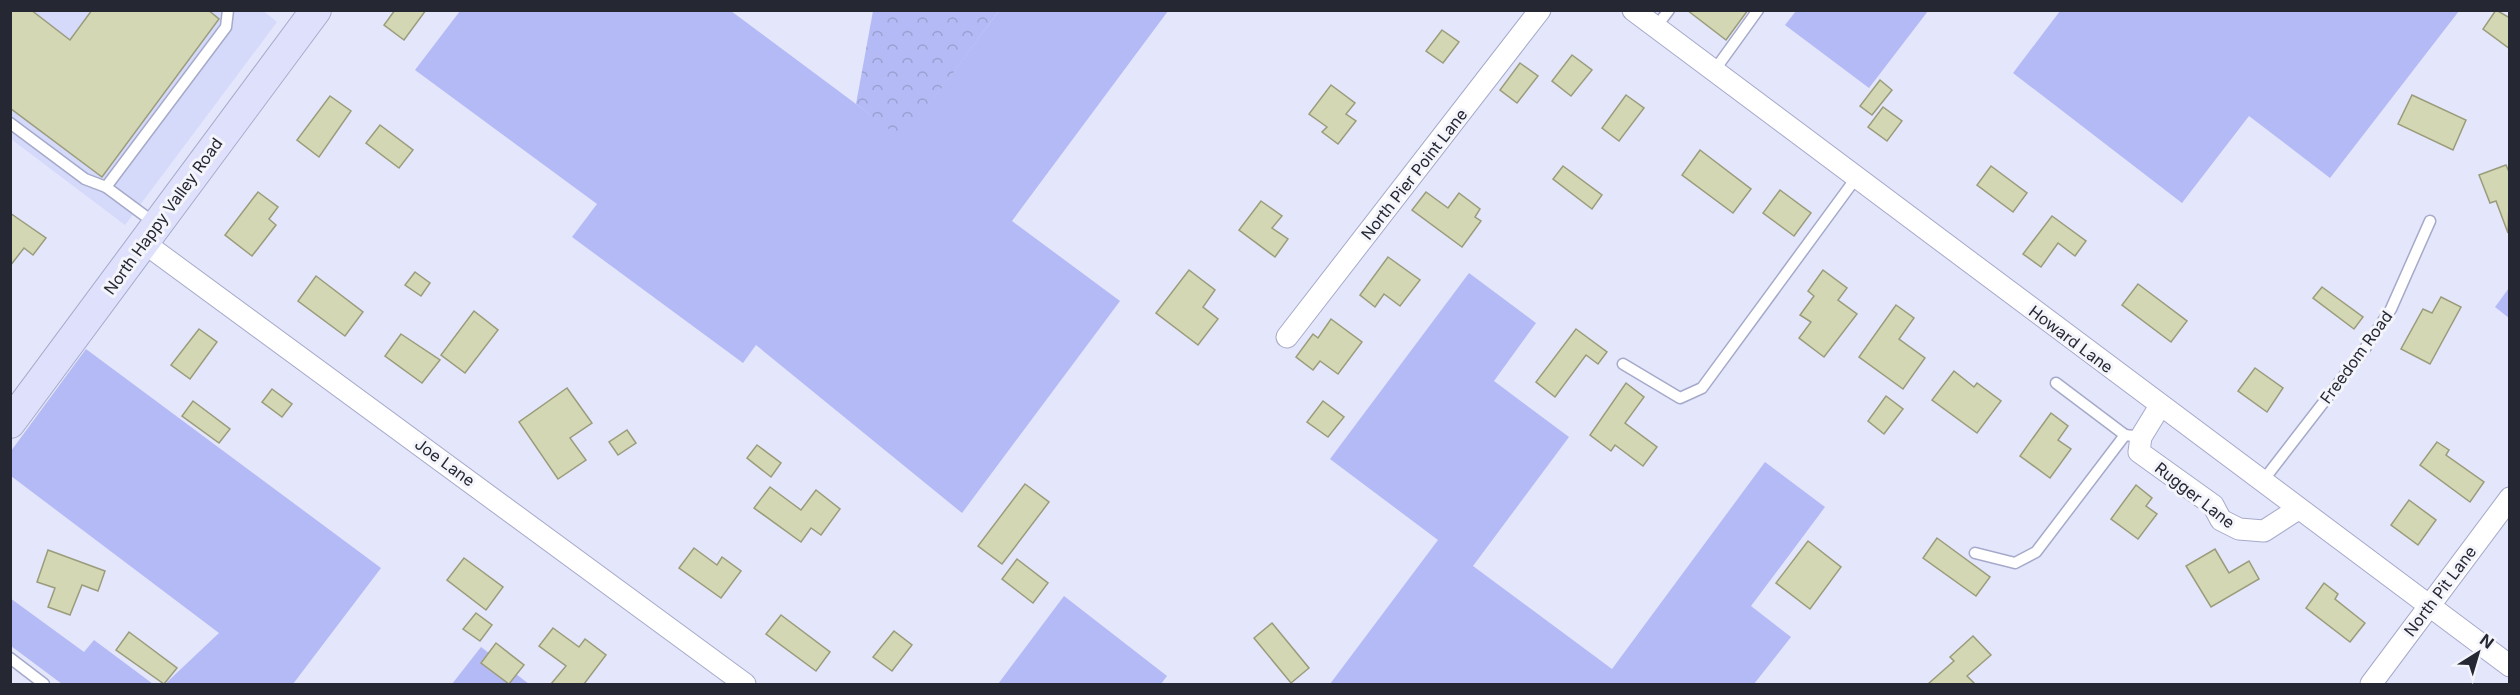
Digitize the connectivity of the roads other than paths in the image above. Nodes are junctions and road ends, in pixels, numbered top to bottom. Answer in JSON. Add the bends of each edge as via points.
{"nodes":[{"id":1,"x":228,"y":10,"type":"edge"},
{"id":2,"x":316,"y":10,"type":"edge"},
{"id":3,"x":1540,"y":10,"type":"edge"},
{"id":4,"x":1633,"y":10,"type":"edge"},
{"id":5,"x":1669,"y":10,"type":"edge"},
{"id":6,"x":1758,"y":10,"type":"edge"},
{"id":7,"x":1656,"y":27,"type":"junction"},
{"id":8,"x":1714,"y":71,"type":"junction"},
{"id":9,"x":10,"y":123,"type":"edge"},
{"id":10,"x":1856,"y":178,"type":"junction"},
{"id":11,"x":106,"y":187,"type":"junction"},
{"id":12,"x":2430,"y":221,"type":"dead end"},
{"id":13,"x":150,"y":233,"type":"junction"},
{"id":14,"x":1287,"y":337,"type":"dead end"},
{"id":15,"x":1623,"y":364,"type":"dead end"},
{"id":16,"x":2056,"y":383,"type":"dead end"},
{"id":17,"x":2160,"y":406,"type":"junction"},
{"id":18,"x":10,"y":423,"type":"edge"},
{"id":19,"x":2133,"y":436,"type":"junction"},
{"id":20,"x":2262,"y":482,"type":"junction"},
{"id":21,"x":2510,"y":498,"type":"edge"},
{"id":22,"x":2298,"y":509,"type":"junction"},
{"id":23,"x":1975,"y":553,"type":"dead end"},
{"id":24,"x":2428,"y":606,"type":"junction"},
{"id":25,"x":10,"y":658,"type":"edge"},
{"id":26,"x":2510,"y":666,"type":"edge"},
{"id":27,"x":44,"y":684,"type":"edge"},
{"id":28,"x":745,"y":684,"type":"edge"},
{"id":29,"x":2371,"y":684,"type":"edge"}],
"edges":[{"from":1,"to":11,"type":"lane","via":[[226,27]]},
{"from":2,"to":13,"type":"main road","name":"North Happy Valley Road"},
{"from":3,"to":14,"type":"street","name":"North Pier Point Lane"},
{"from":4,"to":7,"type":"street","name":"Howard Lane"},
{"from":5,"to":7,"type":"lane"},
{"from":6,"to":8,"type":"lane"},
{"from":7,"to":8,"type":"street","name":"Howard Lane"},
{"from":8,"to":10,"type":"street","name":"Howard Lane"},
{"from":9,"to":11,"type":"lane","via":[[85,179]]},
{"from":10,"to":15,"type":"lane","via":[[1702,388],[1680,398]]},
{"from":10,"to":17,"type":"street","name":"Howard Lane"},
{"from":11,"to":13,"type":"lane"},
{"from":12,"to":20,"type":"lane","name":"Freedom Road","via":[[2391,309]]},
{"from":13,"to":18,"type":"main road","name":"North Happy Valley Road"},
{"from":13,"to":28,"type":"street","name":"Joe Lane"},
{"from":16,"to":19,"type":"lane"},
{"from":17,"to":19,"type":"street"},
{"from":17,"to":20,"type":"street","name":"Howard Lane"},
{"from":19,"to":22,"type":"street","name":"Rugger Lane","via":[[2139,452],[2213,506],[2221,520],[2239,530],[2264,531]]},
{"from":19,"to":23,"type":"lane","via":[[2036,552],[2016,563]]},
{"from":20,"to":22,"type":"street","name":"Howard Lane"},
{"from":21,"to":24,"type":"street","name":"North Pit Lane"},
{"from":22,"to":24,"type":"street","name":"Howard Lane"},
{"from":24,"to":26,"type":"street","name":"Howard Lane"},
{"from":24,"to":29,"type":"street","name":"North Pit Lane"},
{"from":25,"to":27,"type":"lane"}]}
